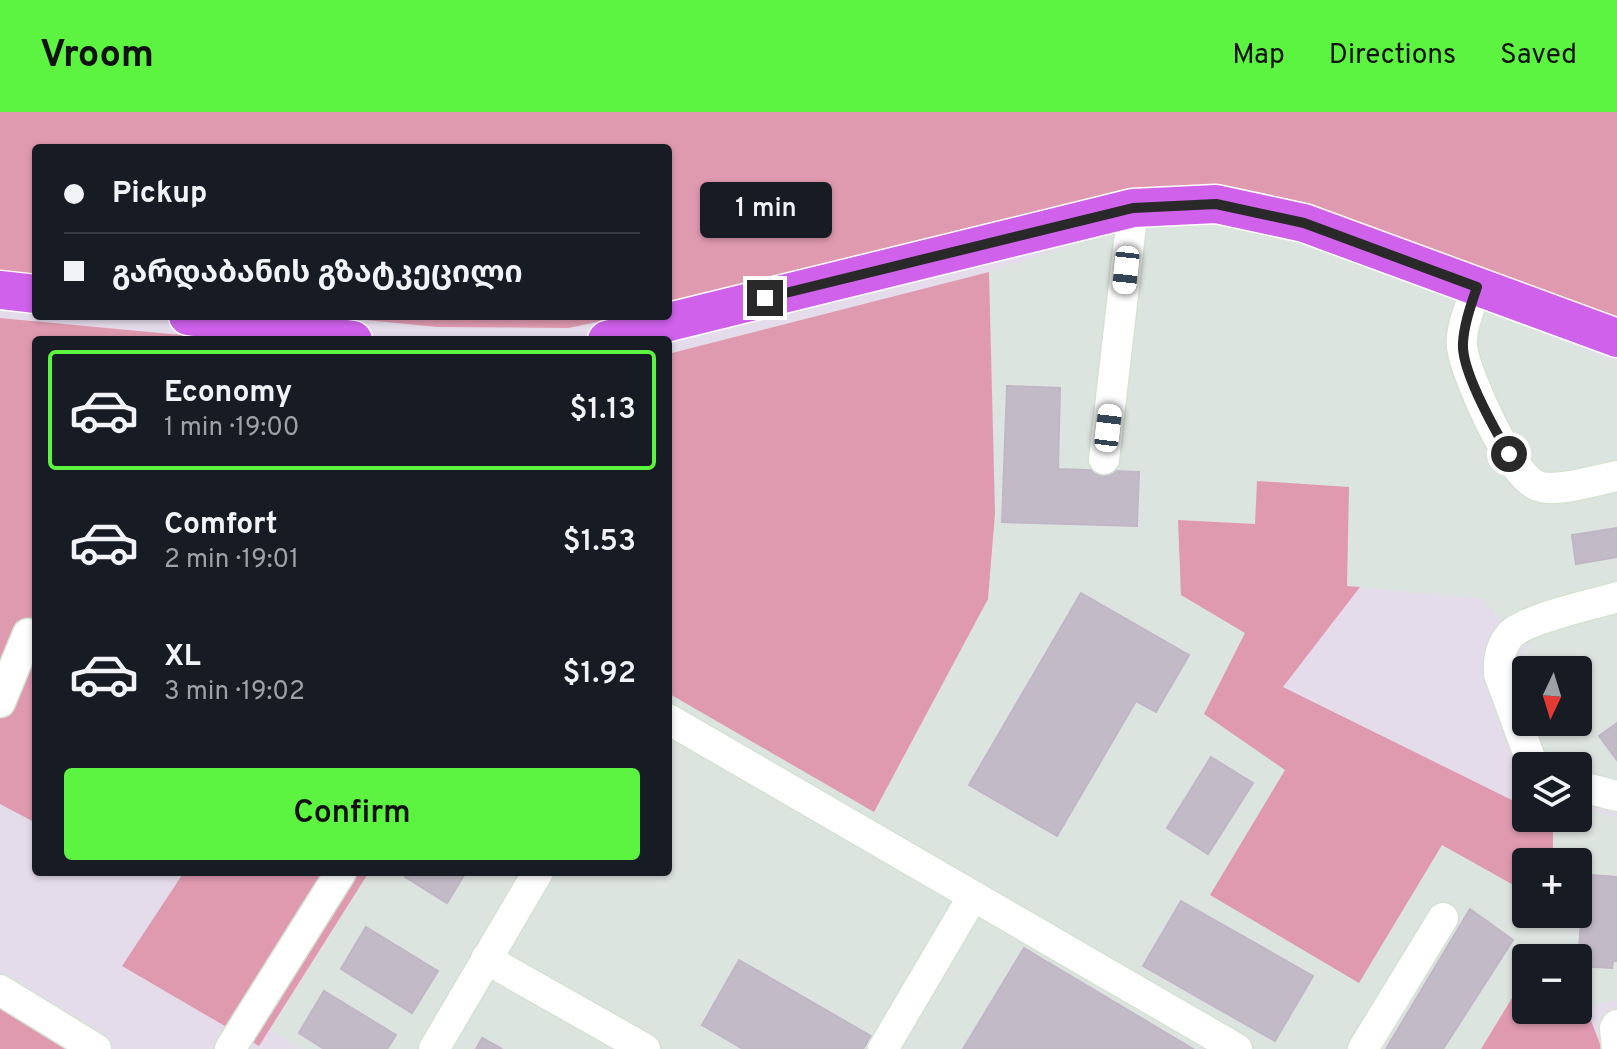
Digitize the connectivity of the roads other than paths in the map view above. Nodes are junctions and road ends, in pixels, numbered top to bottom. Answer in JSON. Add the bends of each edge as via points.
{"nodes":[{"id":1,"x":1133,"y":208,"type":"junction"},
{"id":2,"x":1477,"y":287,"type":"junction"},
{"id":3,"x":0,"y":290,"type":"edge"},
{"id":4,"x":32,"y":294,"type":"edge"},
{"id":5,"x":216,"y":320,"type":"edge"},
{"id":6,"x":326,"y":336,"type":"edge"},
{"id":7,"x":621,"y":336,"type":"edge"},
{"id":8,"x":1617,"y":338,"type":"edge"},
{"id":9,"x":1104,"y":459,"type":"dead end"},
{"id":10,"x":1617,"y":476,"type":"edge"},
{"id":11,"x":1617,"y":597,"type":"edge"},
{"id":12,"x":28,"y":634,"type":"dead end"},
{"id":13,"x":0,"y":702,"type":"edge"},
{"id":14,"x":672,"y":721,"type":"edge"},
{"id":15,"x":1528,"y":752,"type":"edge"},
{"id":16,"x":1592,"y":790,"type":"edge"},
{"id":17,"x":1617,"y":796,"type":"edge"},
{"id":18,"x":338,"y":876,"type":"edge"},
{"id":19,"x":536,"y":876,"type":"edge"},
{"id":20,"x":973,"y":896,"type":"junction"},
{"id":21,"x":1443,"y":918,"type":"dead end"},
{"id":22,"x":486,"y":959,"type":"junction"},
{"id":23,"x":0,"y":990,"type":"edge"},
{"id":24,"x":1617,"y":1025,"type":"edge"},
{"id":25,"x":96,"y":1049,"type":"edge"},
{"id":26,"x":230,"y":1049,"type":"edge"},
{"id":27,"x":434,"y":1049,"type":"edge"},
{"id":28,"x":645,"y":1049,"type":"edge"},
{"id":29,"x":883,"y":1049,"type":"edge"},
{"id":30,"x":1237,"y":1049,"type":"edge"},
{"id":31,"x":1363,"y":1049,"type":"edge"},
{"id":32,"x":1617,"y":1049,"type":"edge"}],
"edges":[{"from":1,"to":2,"type":"main road","via":[[1216,204],[1304,223]]},
{"from":1,"to":7,"type":"main road"},
{"from":1,"to":9,"type":"street"},
{"from":2,"to":8,"type":"main road"},
{"from":2,"to":10,"type":"street","via":[[1462,347],[1484,412],[1521,474],[1548,489]]},
{"from":3,"to":4,"type":"main road"},
{"from":5,"to":6,"type":"main road"},
{"from":11,"to":15,"type":"street","via":[[1526,625],[1504,644],[1499,674]]},
{"from":12,"to":13,"type":"street"},
{"from":14,"to":20,"type":"street"},
{"from":16,"to":17,"type":"street"},
{"from":18,"to":26,"type":"street"},
{"from":19,"to":22,"type":"street"},
{"from":20,"to":29,"type":"street"},
{"from":20,"to":30,"type":"street"},
{"from":21,"to":31,"type":"street"},
{"from":22,"to":27,"type":"street"},
{"from":22,"to":28,"type":"street"},
{"from":23,"to":25,"type":"street"},
{"from":24,"to":32,"type":"street"}]}
